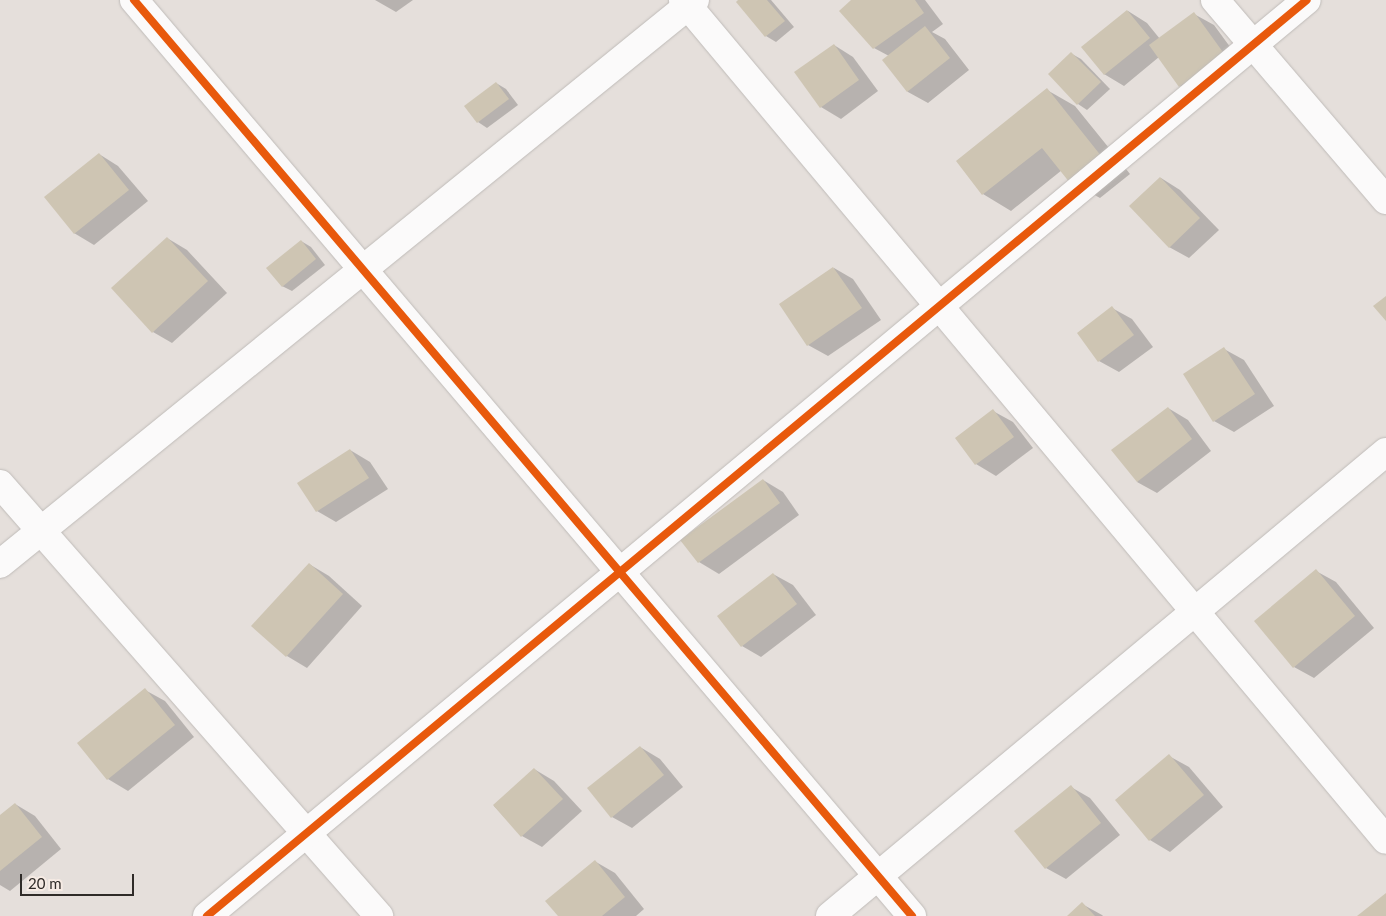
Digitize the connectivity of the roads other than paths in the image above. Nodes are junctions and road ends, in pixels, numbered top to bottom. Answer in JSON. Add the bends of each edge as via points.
{"nodes":[{"id":1,"x":134,"y":0,"type":"edge"},
{"id":2,"x":1216,"y":0,"type":"edge"},
{"id":3,"x":1307,"y":0,"type":"edge"},
{"id":4,"x":689,"y":2,"type":"edge"},
{"id":5,"x":1254,"y":45,"type":"junction"},
{"id":6,"x":1386,"y":200,"type":"edge"},
{"id":7,"x":364,"y":270,"type":"junction"},
{"id":8,"x":939,"y":306,"type":"junction"},
{"id":9,"x":1386,"y":452,"type":"edge"},
{"id":10,"x":0,"y":484,"type":"edge"},
{"id":11,"x":41,"y":530,"type":"junction"},
{"id":12,"x":0,"y":564,"type":"edge"},
{"id":13,"x":620,"y":572,"type":"junction"},
{"id":14,"x":1195,"y":611,"type":"junction"},
{"id":15,"x":307,"y":834,"type":"junction"},
{"id":16,"x":1386,"y":840,"type":"edge"},
{"id":17,"x":878,"y":876,"type":"junction"},
{"id":18,"x":207,"y":916,"type":"edge"},
{"id":19,"x":379,"y":916,"type":"edge"},
{"id":20,"x":830,"y":916,"type":"edge"},
{"id":21,"x":912,"y":916,"type":"edge"}],
"edges":[{"from":1,"to":7,"type":"street"},
{"from":2,"to":5,"type":"street"},
{"from":3,"to":5,"type":"street"},
{"from":4,"to":7,"type":"street"},
{"from":4,"to":8,"type":"street"},
{"from":5,"to":6,"type":"street"},
{"from":5,"to":8,"type":"street"},
{"from":7,"to":11,"type":"street"},
{"from":7,"to":13,"type":"street"},
{"from":8,"to":13,"type":"street"},
{"from":8,"to":14,"type":"street"},
{"from":9,"to":14,"type":"street"},
{"from":10,"to":11,"type":"street"},
{"from":11,"to":12,"type":"street"},
{"from":11,"to":15,"type":"street"},
{"from":13,"to":15,"type":"street"},
{"from":13,"to":17,"type":"street"},
{"from":14,"to":16,"type":"street"},
{"from":14,"to":17,"type":"street"},
{"from":15,"to":18,"type":"street"},
{"from":15,"to":19,"type":"street"},
{"from":17,"to":20,"type":"street"},
{"from":17,"to":21,"type":"street"}]}
